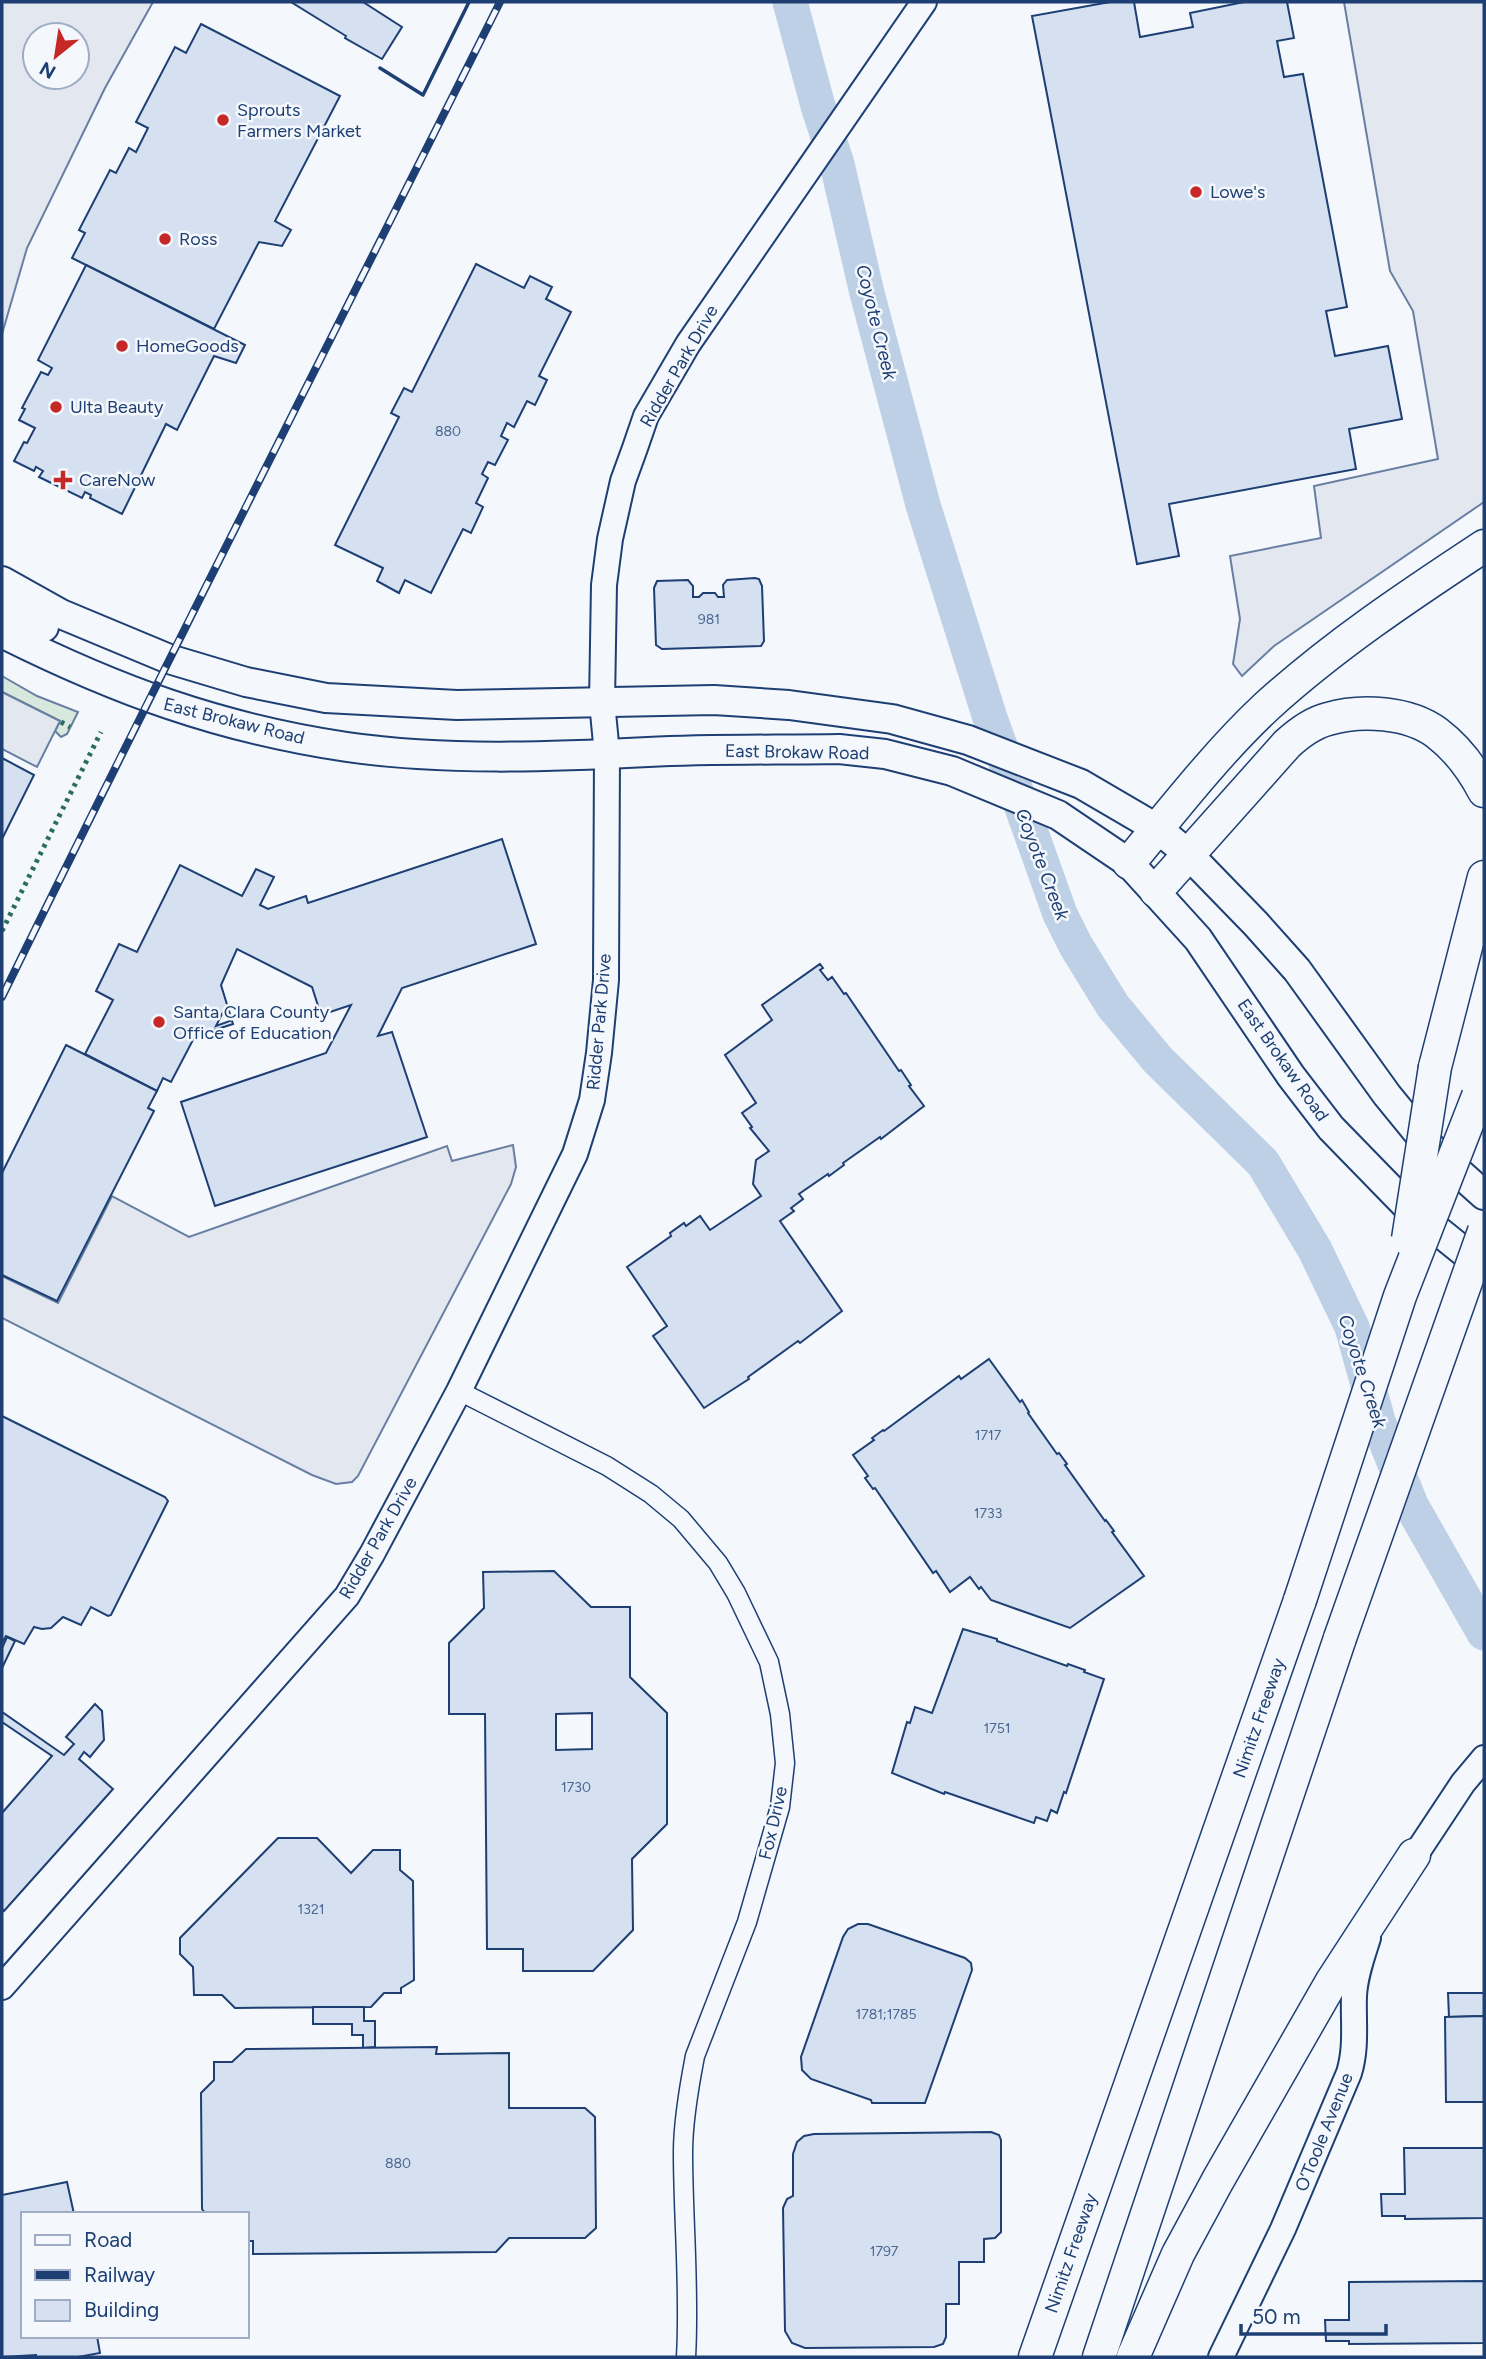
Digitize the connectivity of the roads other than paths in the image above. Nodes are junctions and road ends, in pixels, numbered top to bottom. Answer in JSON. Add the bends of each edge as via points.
{"nodes":[{"id":1,"x":924,"y":2,"type":"edge"},
{"id":2,"x":1484,"y":547,"type":"edge"},
{"id":3,"x":2,"y":581,"type":"edge"},
{"id":4,"x":2,"y":604,"type":"edge"},
{"id":5,"x":2,"y":633,"type":"edge"},
{"id":6,"x":111,"y":637,"type":"junction"},
{"id":7,"x":603,"y":702,"type":"junction"},
{"id":8,"x":607,"y":754,"type":"junction"},
{"id":9,"x":1484,"y":790,"type":"edge"},
{"id":10,"x":1158,"y":828,"type":"junction"},
{"id":11,"x":1187,"y":853,"type":"junction"},
{"id":12,"x":1129,"y":863,"type":"junction"},
{"id":13,"x":1484,"y":877,"type":"edge"},
{"id":14,"x":1156,"y":891,"type":"junction"},
{"id":15,"x":1481,"y":1088,"type":"edge"},
{"id":16,"x":1484,"y":1195,"type":"edge"},
{"id":17,"x":1484,"y":1231,"type":"edge"},
{"id":18,"x":1484,"y":1268,"type":"edge"},
{"id":19,"x":1399,"y":1296,"type":"junction"},
{"id":20,"x":459,"y":1391,"type":"junction"},
{"id":21,"x":1484,"y":1758,"type":"edge"},
{"id":22,"x":1414,"y":1855,"type":"junction"},
{"id":23,"x":2,"y":1987,"type":"edge"},
{"id":24,"x":686,"y":2357,"type":"edge"},
{"id":25,"x":1035,"y":2357,"type":"edge"},
{"id":26,"x":1099,"y":2357,"type":"edge"},
{"id":27,"x":1133,"y":2357,"type":"edge"},
{"id":28,"x":1221,"y":2357,"type":"edge"}],
"edges":[{"from":1,"to":7,"type":"street","name":"Ridder Park Drive","via":[[734,275],[646,416],[623,481],[610,539],[604,585]]},
{"from":2,"to":10,"type":"highway","via":[[1317,663],[1220,755]]},
{"from":3,"to":6,"type":"main road"},
{"from":4,"to":6,"type":"main road","via":[[54,632]]},
{"from":5,"to":8,"type":"main road","name":"East Brokaw Road","via":[[149,699],[288,737],[451,756]]},
{"from":6,"to":7,"type":"main road","via":[[233,678],[326,698],[457,705]]},
{"from":7,"to":8,"type":"street","name":"Ridder Park Drive"},
{"from":7,"to":10,"type":"main road","via":[[714,700],[892,719],[968,740],[1081,784]]},
{"from":8,"to":12,"type":"main road","name":"East Brokaw Road","via":[[839,749],[886,754],[952,771],[1058,814]]},
{"from":8,"to":20,"type":"street","name":"Ridder Park Drive","via":[[606,980],[592,1100],[575,1154]]},
{"from":9,"to":11,"type":"highway","via":[[1471,765],[1436,732],[1409,719],[1354,713],[1302,731]]},
{"from":10,"to":11,"type":"main road"},
{"from":10,"to":12,"type":"highway"},
{"from":11,"to":14,"type":"highway"},
{"from":11,"to":16,"type":"main road","via":[[1297,970],[1427,1144]]},
{"from":12,"to":14,"type":"main road","name":"East Brokaw Road"},
{"from":13,"to":19,"type":"highway","bridge":true,"via":[[1435,1067]]},
{"from":14,"to":18,"type":"main road","name":"East Brokaw Road","via":[[1198,939],[1331,1128],[1406,1205]]},
{"from":15,"to":19,"type":"highway","name":"Nimitz Freeway","bridge":true},
{"from":17,"to":26,"type":"highway","bridge":true,"via":[[1340,1639]]},
{"from":19,"to":25,"type":"highway","name":"Nimitz Freeway","bridge":true,"via":[[1300,1600]]},
{"from":20,"to":23,"type":"street","name":"Ridder Park Drive","via":[[366,1564],[334,1612]]},
{"from":20,"to":24,"type":"street","name":"Fox Drive","via":[[607,1466],[681,1519],[718,1563],[769,1662],[785,1763],[780,1807],[747,1922],[695,2056],[682,2149]]},
{"from":21,"to":22,"type":"street","name":"O’Toole Avenue"},
{"from":22,"to":27,"type":"highway","via":[[1332,1981],[1217,2180],[1178,2254]]},
{"from":22,"to":28,"type":"street","name":"O’Toole Avenue","via":[[1369,1935],[1354,1995],[1353,2058],[1320,2145]]}]}
